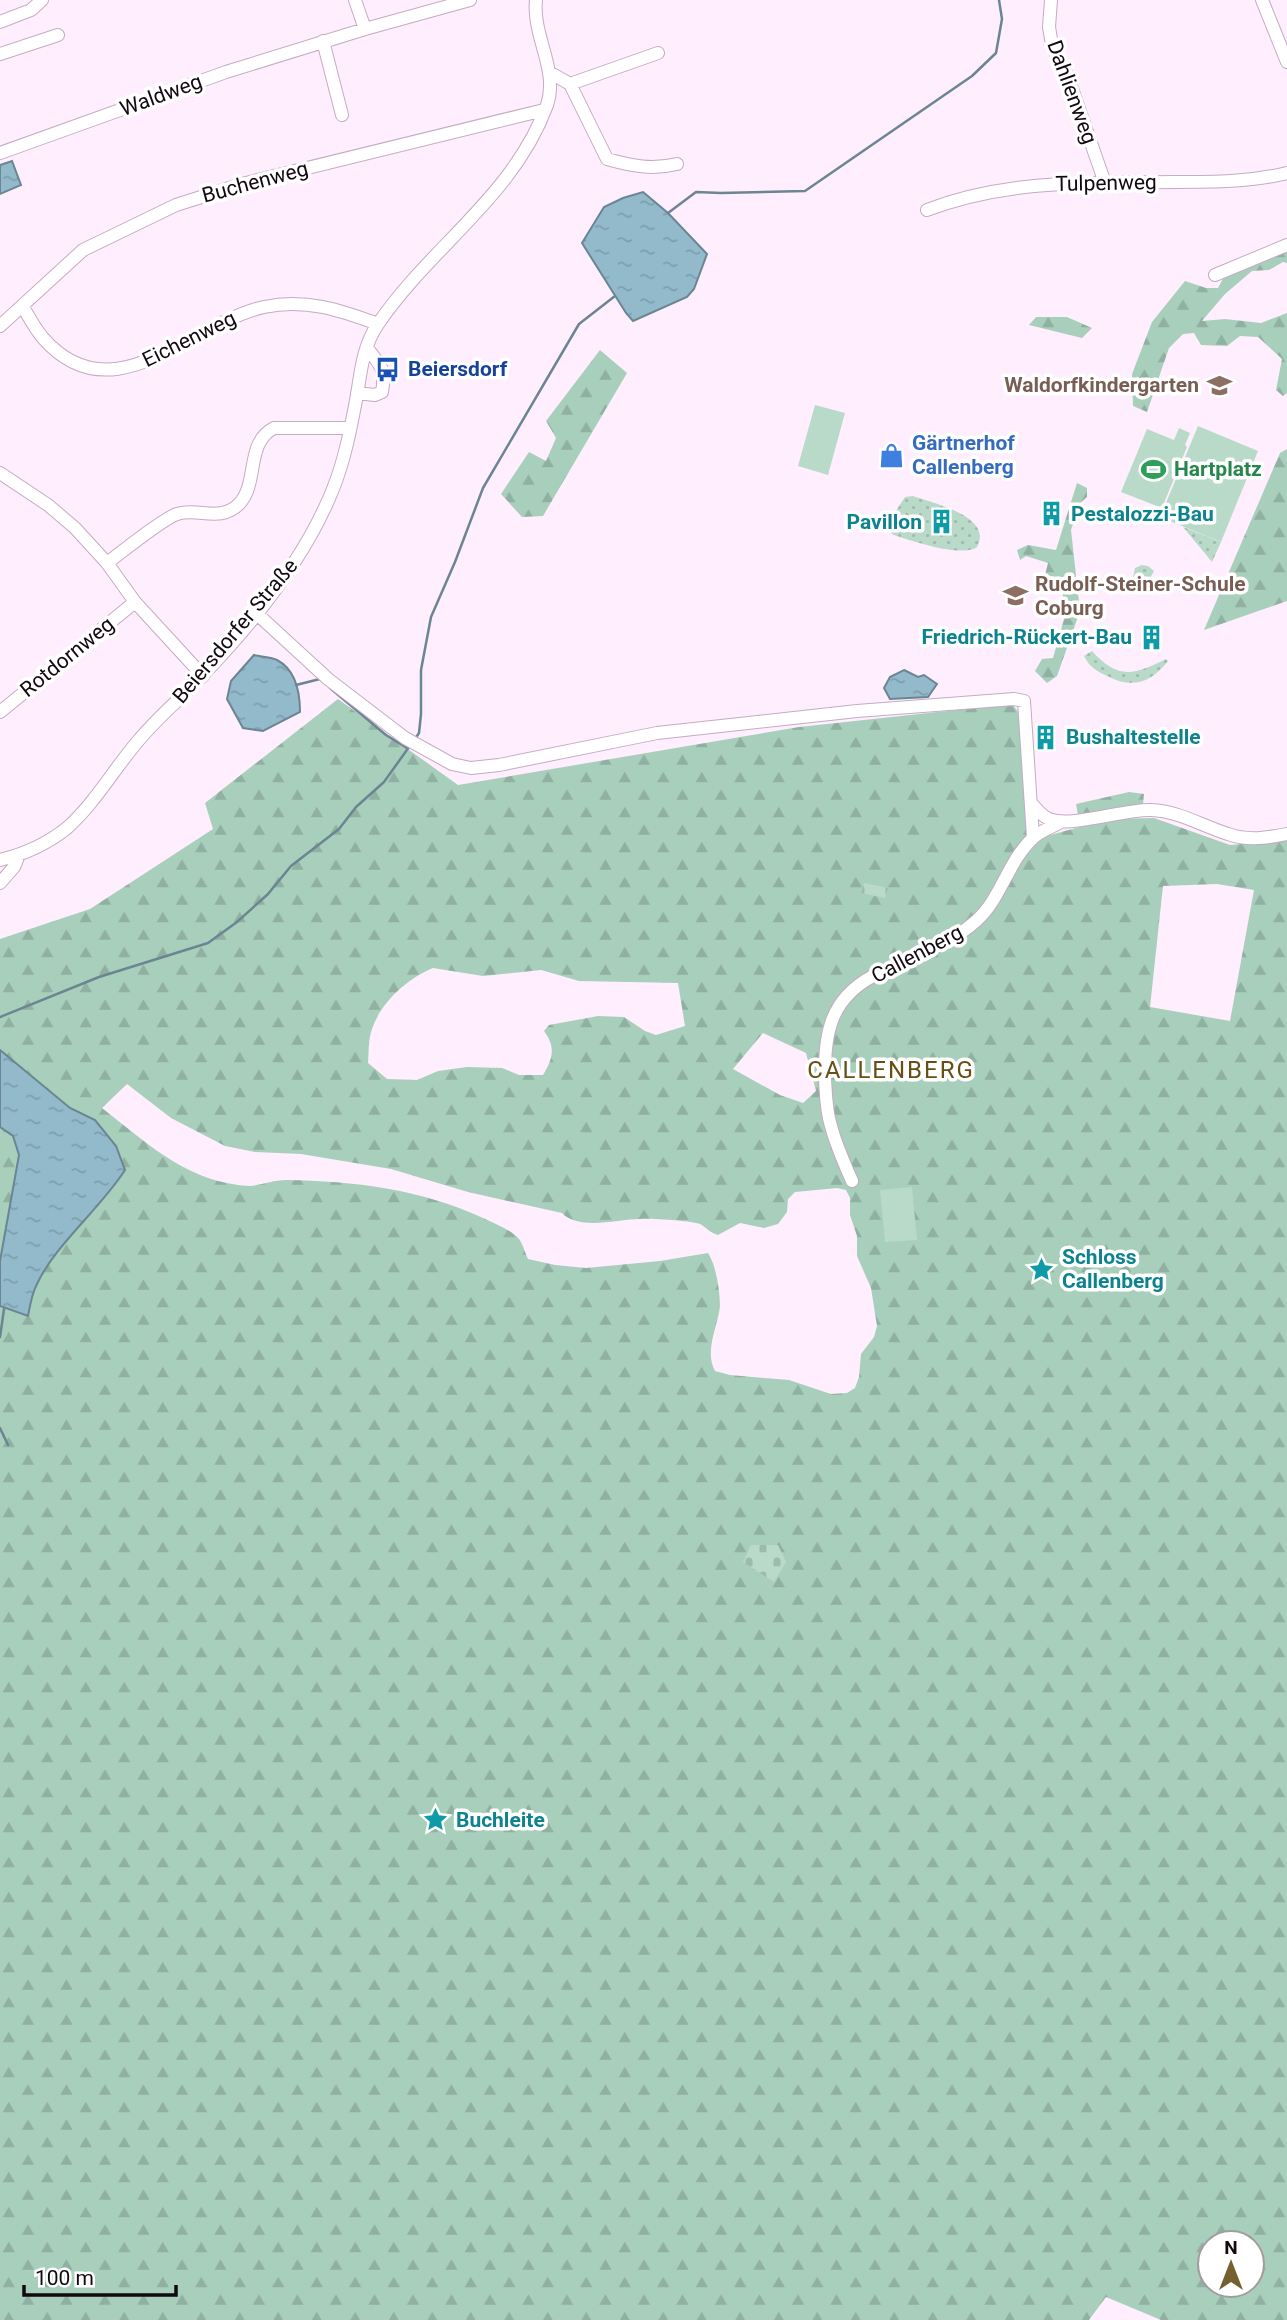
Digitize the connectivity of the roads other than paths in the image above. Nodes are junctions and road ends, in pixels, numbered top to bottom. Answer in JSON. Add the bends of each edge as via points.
{"nodes":[{"id":1,"x":42,"y":0,"type":"edge"},
{"id":2,"x":355,"y":0,"type":"edge"},
{"id":3,"x":470,"y":0,"type":"edge"},
{"id":4,"x":537,"y":0,"type":"edge"},
{"id":5,"x":1051,"y":0,"type":"edge"},
{"id":6,"x":1262,"y":0,"type":"edge"},
{"id":7,"x":0,"y":22,"type":"edge"},
{"id":8,"x":365,"y":29,"type":"junction"},
{"id":9,"x":58,"y":35,"type":"dead end"},
{"id":10,"x":323,"y":41,"type":"junction"},
{"id":11,"x":657,"y":53,"type":"dead end"},
{"id":12,"x":0,"y":54,"type":"edge"},
{"id":13,"x":1287,"y":62,"type":"edge"},
{"id":14,"x":549,"y":72,"type":"junction"},
{"id":15,"x":570,"y":84,"type":"junction"},
{"id":16,"x":544,"y":110,"type":"junction"},
{"id":17,"x":342,"y":115,"type":"dead end"},
{"id":18,"x":0,"y":153,"type":"edge"},
{"id":19,"x":677,"y":164,"type":"dead end"},
{"id":20,"x":1287,"y":173,"type":"edge"},
{"id":21,"x":1105,"y":183,"type":"junction"},
{"id":22,"x":928,"y":210,"type":"dead end"},
{"id":23,"x":1287,"y":244,"type":"edge"},
{"id":24,"x":1215,"y":275,"type":"dead end"},
{"id":25,"x":23,"y":307,"type":"junction"},
{"id":26,"x":378,"y":324,"type":"junction"},
{"id":27,"x":0,"y":326,"type":"edge"},
{"id":28,"x":367,"y":348,"type":"junction"},
{"id":29,"x":357,"y":393,"type":"junction"},
{"id":30,"x":350,"y":428,"type":"junction"},
{"id":31,"x":0,"y":473,"type":"edge"},
{"id":32,"x":107,"y":564,"type":"junction"},
{"id":33,"x":135,"y":602,"type":"junction"},
{"id":34,"x":256,"y":613,"type":"junction"},
{"id":35,"x":203,"y":676,"type":"junction"},
{"id":36,"x":0,"y":712,"type":"edge"},
{"id":37,"x":1033,"y":805,"type":"junction"},
{"id":38,"x":1060,"y":822,"type":"junction"},
{"id":39,"x":1287,"y":834,"type":"edge"},
{"id":40,"x":1034,"y":837,"type":"junction"},
{"id":41,"x":19,"y":855,"type":"junction"},
{"id":42,"x":0,"y":860,"type":"edge"},
{"id":43,"x":0,"y":883,"type":"edge"},
{"id":44,"x":852,"y":1181,"type":"dead end"}],
"edges":[{"from":1,"to":7,"type":"street","via":[[31,10]]},
{"from":2,"to":8,"type":"street"},
{"from":3,"to":8,"type":"street","name":"Waldweg"},
{"from":4,"to":14,"type":"street","name":"Beiersdorfer Straße","via":[[537,22]]},
{"from":5,"to":21,"type":"street","name":"Dahlienweg","via":[[1051,39]]},
{"from":6,"to":13,"type":"street"},
{"from":8,"to":10,"type":"street","name":"Waldweg"},
{"from":9,"to":12,"type":"street"},
{"from":10,"to":17,"type":"street"},
{"from":10,"to":18,"type":"street","name":"Waldweg"},
{"from":11,"to":15,"type":"street"},
{"from":14,"to":15,"type":"street"},
{"from":14,"to":16,"type":"street","name":"Beiersdorfer Straße"},
{"from":15,"to":19,"type":"street","via":[[607,159],[657,169]]},
{"from":16,"to":25,"type":"street","name":"Buchenweg","via":[[242,184],[176,205],[83,250]]},
{"from":16,"to":26,"type":"street","name":"Beiersdorfer Straße","via":[[505,181]]},
{"from":20,"to":21,"type":"street","name":"Tulpenweg","via":[[1209,182]]},
{"from":21,"to":22,"type":"street","name":"Tulpenweg","via":[[1028,186],[961,197]]},
{"from":23,"to":24,"type":"street"},
{"from":25,"to":26,"type":"street","name":"Eichenweg","via":[[41,337],[56,351],[96,369],[121,369],[151,361],[233,316],[266,306],[316,304]]},
{"from":25,"to":27,"type":"street","name":"Buchenweg"},
{"from":26,"to":28,"type":"street","name":"Beiersdorfer Straße"},
{"from":28,"to":29,"type":"street","name":"Beiersdorfer Straße"},
{"from":28,"to":29,"type":"street","via":[[383,370],[382,392],[375,396]]},
{"from":29,"to":30,"type":"street","name":"Beiersdorfer Straße"},
{"from":30,"to":32,"type":"street","via":[[268,431],[259,443],[238,505],[218,515],[175,514]]},
{"from":30,"to":34,"type":"street","name":"Beiersdorfer Straße","via":[[332,490],[313,531]]},
{"from":31,"to":32,"type":"street","via":[[48,505]]},
{"from":32,"to":33,"type":"street"},
{"from":33,"to":35,"type":"street"},
{"from":33,"to":36,"type":"street","name":"Rotdornweg"},
{"from":34,"to":35,"type":"street","name":"Beiersdorfer Straße"},
{"from":34,"to":37,"type":"street","via":[[328,679],[405,738],[452,764],[471,768],[499,765],[657,733],[1014,699],[1024,701]]},
{"from":35,"to":41,"type":"street","name":"Beiersdorfer Straße","via":[[138,739],[66,829]]},
{"from":37,"to":38,"type":"street"},
{"from":37,"to":40,"type":"street"},
{"from":38,"to":39,"type":"street","via":[[1152,810],[1177,814],[1229,835]]},
{"from":38,"to":40,"type":"street"},
{"from":40,"to":44,"type":"street","name":"Callenberg","via":[[976,921],[862,983],[838,1008],[824,1050],[827,1105]]},
{"from":41,"to":42,"type":"street","name":"Beiersdorfer Straße"},
{"from":41,"to":43,"type":"street"}]}
